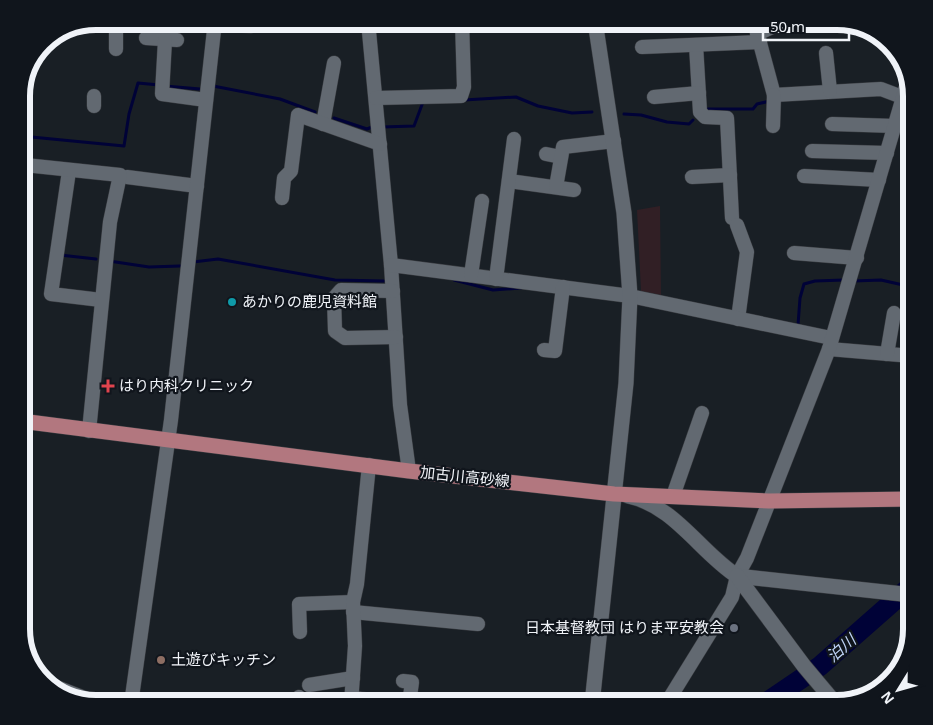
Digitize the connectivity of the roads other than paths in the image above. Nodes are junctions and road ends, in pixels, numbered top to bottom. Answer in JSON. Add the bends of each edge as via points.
{"nodes":[{"id":1,"x":116,"y":30,"type":"edge"},
{"id":2,"x":214,"y":30,"type":"edge"},
{"id":3,"x":369,"y":30,"type":"edge"},
{"id":4,"x":462,"y":30,"type":"edge"},
{"id":5,"x":596,"y":30,"type":"edge"},
{"id":6,"x":757,"y":32,"type":"edge"},
{"id":7,"x":146,"y":38,"type":"dead end"},
{"id":8,"x":696,"y":45,"type":"junction"},
{"id":9,"x":642,"y":47,"type":"dead end"},
{"id":10,"x":116,"y":49,"type":"dead end"},
{"id":11,"x":826,"y":52,"type":"dead end"},
{"id":12,"x":334,"y":63,"type":"dead end"},
{"id":13,"x":830,"y":91,"type":"junction"},
{"id":14,"x":699,"y":93,"type":"junction"},
{"id":15,"x":774,"y":95,"type":"junction"},
{"id":16,"x":654,"y":97,"type":"dead end"},
{"id":17,"x":376,"y":98,"type":"junction"},
{"id":18,"x":903,"y":98,"type":"edge"},
{"id":19,"x":206,"y":100,"type":"junction"},
{"id":20,"x":903,"y":109,"type":"edge"},
{"id":21,"x":323,"y":124,"type":"junction"},
{"id":22,"x":832,"y":124,"type":"dead end"},
{"id":23,"x":773,"y":126,"type":"dead end"},
{"id":24,"x":895,"y":126,"type":"junction"},
{"id":25,"x":514,"y":139,"type":"dead end"},
{"id":26,"x":614,"y":141,"type":"junction"},
{"id":27,"x":380,"y":144,"type":"junction"},
{"id":28,"x":812,"y":151,"type":"dead end"},
{"id":29,"x":887,"y":153,"type":"junction"},
{"id":30,"x":546,"y":154,"type":"dead end"},
{"id":31,"x":562,"y":157,"type":"junction"},
{"id":32,"x":30,"y":166,"type":"edge"},
{"id":33,"x":69,"y":171,"type":"junction"},
{"id":34,"x":812,"y":173,"type":"dead end"},
{"id":35,"x":730,"y":175,"type":"junction"},
{"id":36,"x":127,"y":176,"type":"dead end"},
{"id":37,"x":692,"y":177,"type":"dead end"},
{"id":38,"x":509,"y":180,"type":"junction"},
{"id":39,"x":879,"y":180,"type":"junction"},
{"id":40,"x":198,"y":186,"type":"junction"},
{"id":41,"x":556,"y":187,"type":"junction"},
{"id":42,"x":574,"y":190,"type":"dead end"},
{"id":43,"x":282,"y":198,"type":"dead end"},
{"id":44,"x":482,"y":201,"type":"dead end"},
{"id":45,"x":794,"y":253,"type":"dead end"},
{"id":46,"x":857,"y":258,"type":"junction"},
{"id":47,"x":391,"y":265,"type":"junction"},
{"id":48,"x":471,"y":276,"type":"junction"},
{"id":49,"x":496,"y":279,"type":"junction"},
{"id":50,"x":393,"y":291,"type":"junction"},
{"id":51,"x":563,"y":291,"type":"junction"},
{"id":52,"x":630,"y":296,"type":"junction"},
{"id":53,"x":101,"y":300,"type":"junction"},
{"id":54,"x":894,"y":313,"type":"dead end"},
{"id":55,"x":738,"y":319,"type":"junction"},
{"id":56,"x":396,"y":337,"type":"junction"},
{"id":57,"x":830,"y":344,"type":"junction"},
{"id":58,"x":544,"y":350,"type":"dead end"},
{"id":59,"x":887,"y":354,"type":"junction"},
{"id":60,"x":903,"y":355,"type":"edge"},
{"id":61,"x":702,"y":413,"type":"dead end"},
{"id":62,"x":30,"y":422,"type":"edge"},
{"id":63,"x":89,"y":432,"type":"junction"},
{"id":64,"x":168,"y":441,"type":"junction"},
{"id":65,"x":369,"y":465,"type":"junction"},
{"id":66,"x":409,"y":471,"type":"junction"},
{"id":67,"x":614,"y":494,"type":"junction"},
{"id":68,"x":673,"y":496,"type":"junction"},
{"id":69,"x":903,"y":499,"type":"edge"},
{"id":70,"x":769,"y":501,"type":"junction"},
{"id":71,"x":737,"y":576,"type":"junction"},
{"id":72,"x":903,"y":594,"type":"edge"},
{"id":73,"x":353,"y":607,"type":"junction"},
{"id":74,"x":478,"y":624,"type":"dead end"},
{"id":75,"x":300,"y":632,"type":"dead end"},
{"id":76,"x":353,"y":678,"type":"junction"},
{"id":77,"x":403,"y":681,"type":"dead end"},
{"id":78,"x":309,"y":685,"type":"dead end"},
{"id":79,"x":132,"y":695,"type":"edge"},
{"id":80,"x":352,"y":695,"type":"edge"},
{"id":81,"x":410,"y":695,"type":"edge"},
{"id":82,"x":593,"y":695,"type":"edge"},
{"id":83,"x":672,"y":695,"type":"edge"},
{"id":84,"x":826,"y":695,"type":"edge"}],
"edges":[{"from":1,"to":10,"type":"street"},
{"from":2,"to":19,"type":"street"},
{"from":3,"to":17,"type":"street"},
{"from":4,"to":17,"type":"street","via":[[464,87],[461,96]]},
{"from":5,"to":26,"type":"street"},
{"from":6,"to":8,"type":"street"},
{"from":6,"to":15,"type":"street"},
{"from":7,"to":19,"type":"street","via":[[171,40],[162,94]]},
{"from":8,"to":9,"type":"street"},
{"from":8,"to":14,"type":"street"},
{"from":11,"to":13,"type":"street"},
{"from":12,"to":21,"type":"street","via":[[336,83]]},
{"from":13,"to":15,"type":"street"},
{"from":13,"to":18,"type":"street","via":[[881,89]]},
{"from":14,"to":16,"type":"street"},
{"from":14,"to":35,"type":"street","via":[[705,117],[727,118]]},
{"from":15,"to":23,"type":"street"},
{"from":17,"to":27,"type":"street"},
{"from":19,"to":40,"type":"street"},
{"from":20,"to":24,"type":"street"},
{"from":21,"to":27,"type":"street"},
{"from":21,"to":43,"type":"street","via":[[298,115],[296,172],[284,178]]},
{"from":22,"to":24,"type":"street"},
{"from":24,"to":29,"type":"street"},
{"from":25,"to":38,"type":"street"},
{"from":26,"to":31,"type":"street","via":[[563,147]]},
{"from":26,"to":52,"type":"street"},
{"from":27,"to":47,"type":"street"},
{"from":28,"to":29,"type":"street"},
{"from":29,"to":39,"type":"street"},
{"from":30,"to":31,"type":"street"},
{"from":31,"to":41,"type":"street"},
{"from":32,"to":33,"type":"street"},
{"from":33,"to":53,"type":"street","via":[[52,294]]},
{"from":33,"to":53,"type":"street","via":[[120,175],[110,222]]},
{"from":34,"to":39,"type":"street"},
{"from":35,"to":37,"type":"street"},
{"from":35,"to":55,"type":"street","via":[[735,221],[747,252],[750,272]]},
{"from":36,"to":40,"type":"street"},
{"from":38,"to":41,"type":"street"},
{"from":38,"to":49,"type":"street"},
{"from":39,"to":46,"type":"street"},
{"from":40,"to":64,"type":"street"},
{"from":41,"to":42,"type":"street"},
{"from":44,"to":48,"type":"street"},
{"from":45,"to":46,"type":"street"},
{"from":46,"to":57,"type":"street"},
{"from":47,"to":48,"type":"street"},
{"from":47,"to":50,"type":"street"},
{"from":48,"to":49,"type":"street"},
{"from":49,"to":51,"type":"street"},
{"from":50,"to":56,"type":"street"},
{"from":50,"to":56,"type":"street","via":[[341,290],[334,298],[335,331],[344,338]]},
{"from":51,"to":52,"type":"street"},
{"from":51,"to":58,"type":"street","via":[[555,351]]},
{"from":52,"to":55,"type":"street"},
{"from":52,"to":67,"type":"street","via":[[626,383]]},
{"from":53,"to":63,"type":"street"},
{"from":54,"to":59,"type":"street"},
{"from":55,"to":57,"type":"street"},
{"from":56,"to":66,"type":"street","via":[[400,406]]},
{"from":57,"to":59,"type":"street"},
{"from":57,"to":70,"type":"street"},
{"from":59,"to":60,"type":"street"},
{"from":61,"to":68,"type":"street"},
{"from":62,"to":63,"type":"main road","name":"加古川高砂線"},
{"from":63,"to":64,"type":"main road","name":"加古川高砂線"},
{"from":64,"to":65,"type":"main road","name":"加古川高砂線"},
{"from":64,"to":79,"type":"street"},
{"from":65,"to":66,"type":"main road","name":"加古川高砂線"},
{"from":65,"to":73,"type":"street"},
{"from":66,"to":67,"type":"main road","name":"加古川高砂線"},
{"from":67,"to":68,"type":"main road","name":"加古川高砂線"},
{"from":67,"to":71,"type":"street","via":[[636,498],[657,508],[694,536]]},
{"from":67,"to":82,"type":"street"},
{"from":68,"to":70,"type":"main road","name":"加古川高砂線"},
{"from":69,"to":70,"type":"main road","name":"加古川高砂線"},
{"from":70,"to":71,"type":"street"},
{"from":71,"to":72,"type":"street"},
{"from":71,"to":83,"type":"street","via":[[732,597]]},
{"from":71,"to":84,"type":"street"},
{"from":73,"to":74,"type":"street"},
{"from":73,"to":75,"type":"street","via":[[299,604]]},
{"from":73,"to":76,"type":"street","via":[[356,646]]},
{"from":76,"to":78,"type":"street"},
{"from":76,"to":80,"type":"street"},
{"from":77,"to":81,"type":"street","via":[[412,682]]}]}
